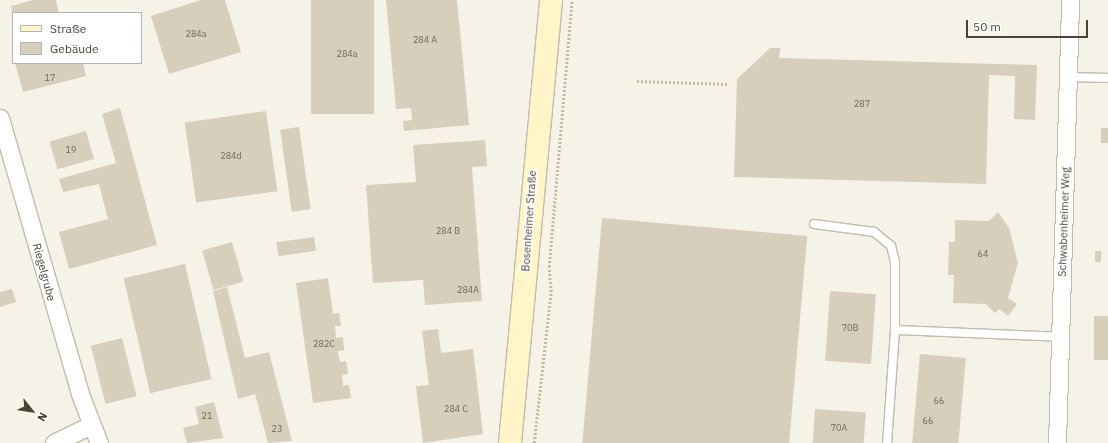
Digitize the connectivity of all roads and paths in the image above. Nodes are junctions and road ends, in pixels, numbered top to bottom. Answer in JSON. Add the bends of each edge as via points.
{"nodes":[{"id":1,"x":551,"y":0,"type":"edge"},
{"id":2,"x":564,"y":0,"type":"edge"},
{"id":3,"x":572,"y":0,"type":"edge"},
{"id":4,"x":1070,"y":0,"type":"edge"},
{"id":5,"x":1068,"y":77,"type":"junction"},
{"id":6,"x":1108,"y":78,"type":"edge"},
{"id":7,"x":636,"y":81,"type":"dead end"},
{"id":8,"x":728,"y":84,"type":"dead end"},
{"id":9,"x":0,"y":118,"type":"edge"},
{"id":10,"x":814,"y":224,"type":"dead end"},
{"id":11,"x":894,"y":330,"type":"junction"},
{"id":12,"x":1061,"y":337,"type":"junction"},
{"id":13,"x":89,"y":426,"type":"junction"},
{"id":14,"x":54,"y":443,"type":"edge"},
{"id":15,"x":99,"y":443,"type":"edge"},
{"id":16,"x":510,"y":443,"type":"edge"},
{"id":17,"x":524,"y":443,"type":"edge"},
{"id":18,"x":534,"y":443,"type":"edge"},
{"id":19,"x":887,"y":443,"type":"edge"},
{"id":20,"x":1057,"y":443,"type":"edge"}],
"edges":[{"from":1,"to":16,"type":"street","name":"Bosenheimer Straße"},
{"from":2,"to":17,"type":"street","name":"Bosenheimer Straße"},
{"from":3,"to":18,"type":"path","via":[[549,267],[551,292]]},
{"from":4,"to":5,"type":"street","name":"Schwabenheimer Weg"},
{"from":5,"to":6,"type":"lane"},
{"from":5,"to":12,"type":"street","name":"Schwabenheimer Weg"},
{"from":7,"to":8,"type":"path"},
{"from":9,"to":13,"type":"street","name":"Riegelgrube"},
{"from":10,"to":11,"type":"lane","via":[[874,232],[891,246],[895,262]]},
{"from":11,"to":12,"type":"lane"},
{"from":11,"to":19,"type":"lane"},
{"from":12,"to":20,"type":"street","name":"Schwabenheimer Weg"},
{"from":13,"to":14,"type":"street"},
{"from":13,"to":15,"type":"street","name":"Riegelgrube"}]}
